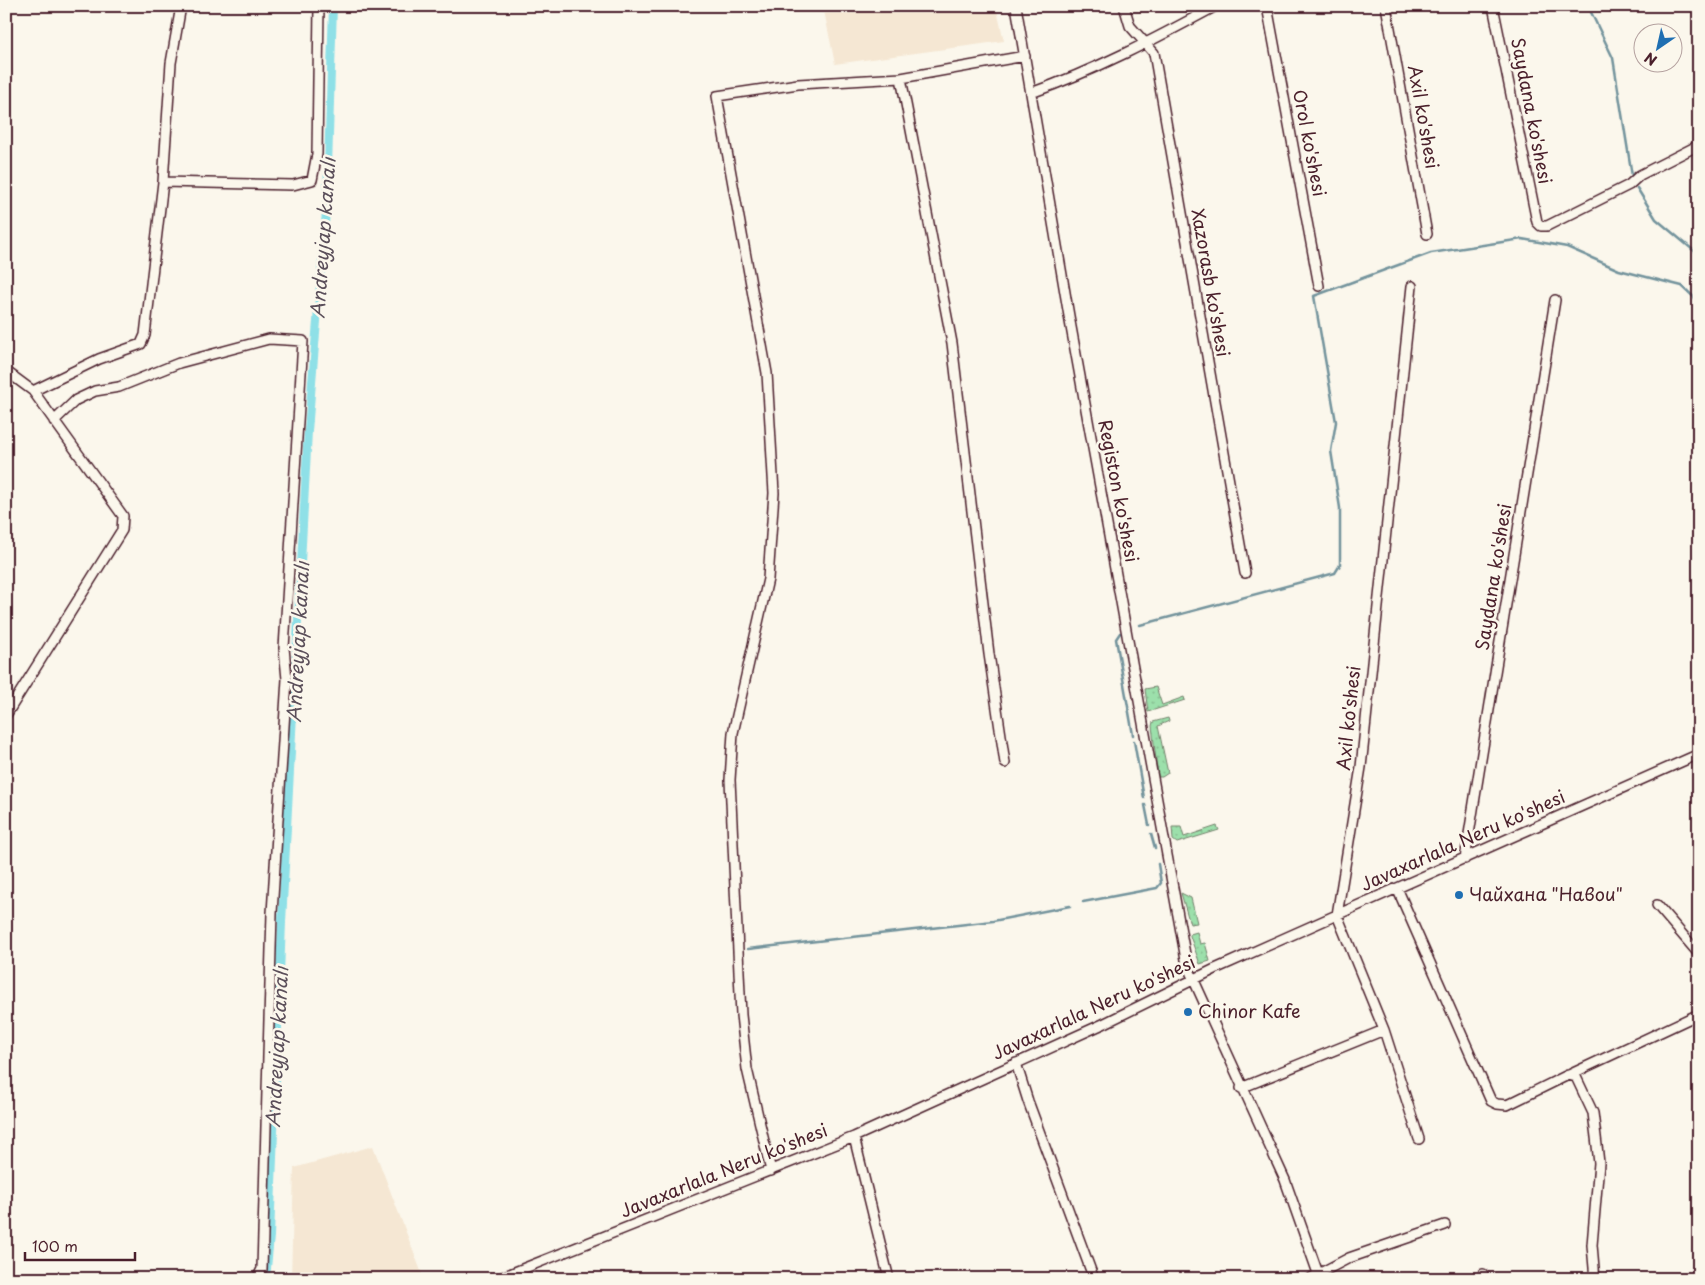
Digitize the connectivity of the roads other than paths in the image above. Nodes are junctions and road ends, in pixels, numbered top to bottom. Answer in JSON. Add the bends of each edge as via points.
{"nodes":[{"id":1,"x":181,"y":6,"type":"edge"},
{"id":2,"x":319,"y":6,"type":"edge"},
{"id":3,"x":1016,"y":6,"type":"edge"},
{"id":4,"x":1124,"y":6,"type":"edge"},
{"id":5,"x":1216,"y":6,"type":"edge"},
{"id":6,"x":1266,"y":6,"type":"edge"},
{"id":7,"x":1386,"y":6,"type":"edge"},
{"id":8,"x":1493,"y":6,"type":"edge"},
{"id":9,"x":1146,"y":44,"type":"junction"},
{"id":10,"x":1025,"y":56,"type":"junction"},
{"id":11,"x":901,"y":78,"type":"junction"},
{"id":12,"x":1031,"y":93,"type":"junction"},
{"id":13,"x":1699,"y":146,"type":"edge"},
{"id":14,"x":162,"y":182,"type":"junction"},
{"id":15,"x":1427,"y":234,"type":"dead end"},
{"id":16,"x":1319,"y":286,"type":"dead end"},
{"id":17,"x":1412,"y":286,"type":"dead end"},
{"id":18,"x":1555,"y":300,"type":"dead end"},
{"id":19,"x":6,"y":371,"type":"edge"},
{"id":20,"x":33,"y":391,"type":"junction"},
{"id":21,"x":54,"y":421,"type":"junction"},
{"id":22,"x":1245,"y":573,"type":"dead end"},
{"id":23,"x":6,"y":715,"type":"edge"},
{"id":24,"x":1699,"y":754,"type":"edge"},
{"id":25,"x":1005,"y":763,"type":"dead end"},
{"id":26,"x":1465,"y":859,"type":"junction"},
{"id":27,"x":1397,"y":888,"type":"junction"},
{"id":28,"x":1657,"y":905,"type":"dead end"},
{"id":29,"x":1337,"y":915,"type":"junction"},
{"id":30,"x":1699,"y":954,"type":"edge"},
{"id":31,"x":1193,"y":980,"type":"junction"},
{"id":32,"x":1699,"y":1014,"type":"edge"},
{"id":33,"x":1384,"y":1030,"type":"junction"},
{"id":34,"x":1016,"y":1063,"type":"junction"},
{"id":35,"x":1571,"y":1074,"type":"junction"},
{"id":36,"x":1241,"y":1088,"type":"junction"},
{"id":37,"x":854,"y":1137,"type":"junction"},
{"id":38,"x":1419,"y":1139,"type":"dead end"},
{"id":39,"x":771,"y":1171,"type":"junction"},
{"id":40,"x":1445,"y":1225,"type":"dead end"},
{"id":41,"x":1320,"y":1277,"type":"edge"},
{"id":42,"x":257,"y":1279,"type":"edge"},
{"id":43,"x":497,"y":1279,"type":"edge"},
{"id":44,"x":889,"y":1279,"type":"edge"},
{"id":45,"x":1094,"y":1279,"type":"edge"},
{"id":46,"x":1309,"y":1279,"type":"edge"},
{"id":47,"x":1595,"y":1279,"type":"edge"}],
"edges":[{"from":1,"to":14,"type":"street","via":[[171,63]]},
{"from":2,"to":14,"type":"street","via":[[317,154],[312,180],[293,185]]},
{"from":3,"to":10,"type":"street","name":"Registon ko'shesi"},
{"from":4,"to":9,"type":"street","name":"Xazorasb ko'shesi","via":[[1130,26]]},
{"from":5,"to":9,"type":"street"},
{"from":6,"to":16,"type":"street","name":"Orol ko'shesi"},
{"from":7,"to":15,"type":"street","name":"Axil ko'shesi"},
{"from":8,"to":13,"type":"street","name":"Saydana ko'shesi","via":[[1537,222],[1541,226],[1547,226],[1629,185],[1640,175]]},
{"from":9,"to":12,"type":"street","via":[[1080,76]]},
{"from":9,"to":22,"type":"street","name":"Xazorasb ko'shesi","via":[[1154,53]]},
{"from":10,"to":11,"type":"street"},
{"from":10,"to":12,"type":"street","name":"Registon ko'shesi"},
{"from":11,"to":25,"type":"street","via":[[952,342]]},
{"from":11,"to":39,"type":"street","via":[[798,84],[717,96],[768,373],[774,493],[768,579],[733,733],[730,780],[741,1015],[747,1070]]},
{"from":12,"to":31,"type":"street","name":"Registon ko'shesi","via":[[1150,768],[1186,965]]},
{"from":14,"to":20,"type":"street","via":[[141,344]]},
{"from":17,"to":29,"type":"street","name":"Axil ko'shesi","via":[[1361,767]]},
{"from":18,"to":26,"type":"street","name":"Saydana ko'shesi"},
{"from":19,"to":20,"type":"street"},
{"from":20,"to":21,"type":"street"},
{"from":21,"to":23,"type":"street","via":[[123,516],[122,530]]},
{"from":21,"to":42,"type":"street","via":[[76,400],[95,391],[119,387],[179,363],[270,339],[303,341],[272,913],[262,1269]]},
{"from":24,"to":26,"type":"street","name":"Javaxarlala Neru ko'shesi"},
{"from":26,"to":27,"type":"street","name":"Javaxarlala Neru ko'shesi"},
{"from":27,"to":29,"type":"street","name":"Javaxarlala Neru ko'shesi"},
{"from":27,"to":35,"type":"street","via":[[1491,1101],[1507,1104]]},
{"from":28,"to":30,"type":"street"},
{"from":29,"to":31,"type":"street","name":"Javaxarlala Neru ko'shesi"},
{"from":29,"to":33,"type":"street"},
{"from":31,"to":34,"type":"street","name":"Javaxarlala Neru ko'shesi"},
{"from":31,"to":36,"type":"street","name":"Registon ko'shesi"},
{"from":32,"to":35,"type":"street"},
{"from":33,"to":36,"type":"street"},
{"from":33,"to":38,"type":"street"},
{"from":34,"to":37,"type":"street","name":"Javaxarlala Neru ko'shesi"},
{"from":34,"to":45,"type":"street"},
{"from":35,"to":47,"type":"street","via":[[1576,1077],[1593,1113],[1596,1138],[1598,1162],[1592,1245]]},
{"from":36,"to":41,"type":"street","name":"Registon ko'shesi","via":[[1285,1180]]},
{"from":37,"to":39,"type":"street","name":"Javaxarlala Neru ko'shesi"},
{"from":37,"to":44,"type":"street"},
{"from":39,"to":43,"type":"street","name":"Javaxarlala Neru ko'shesi"},
{"from":40,"to":41,"type":"street","via":[[1350,1258]]},
{"from":41,"to":46,"type":"street"}]}
